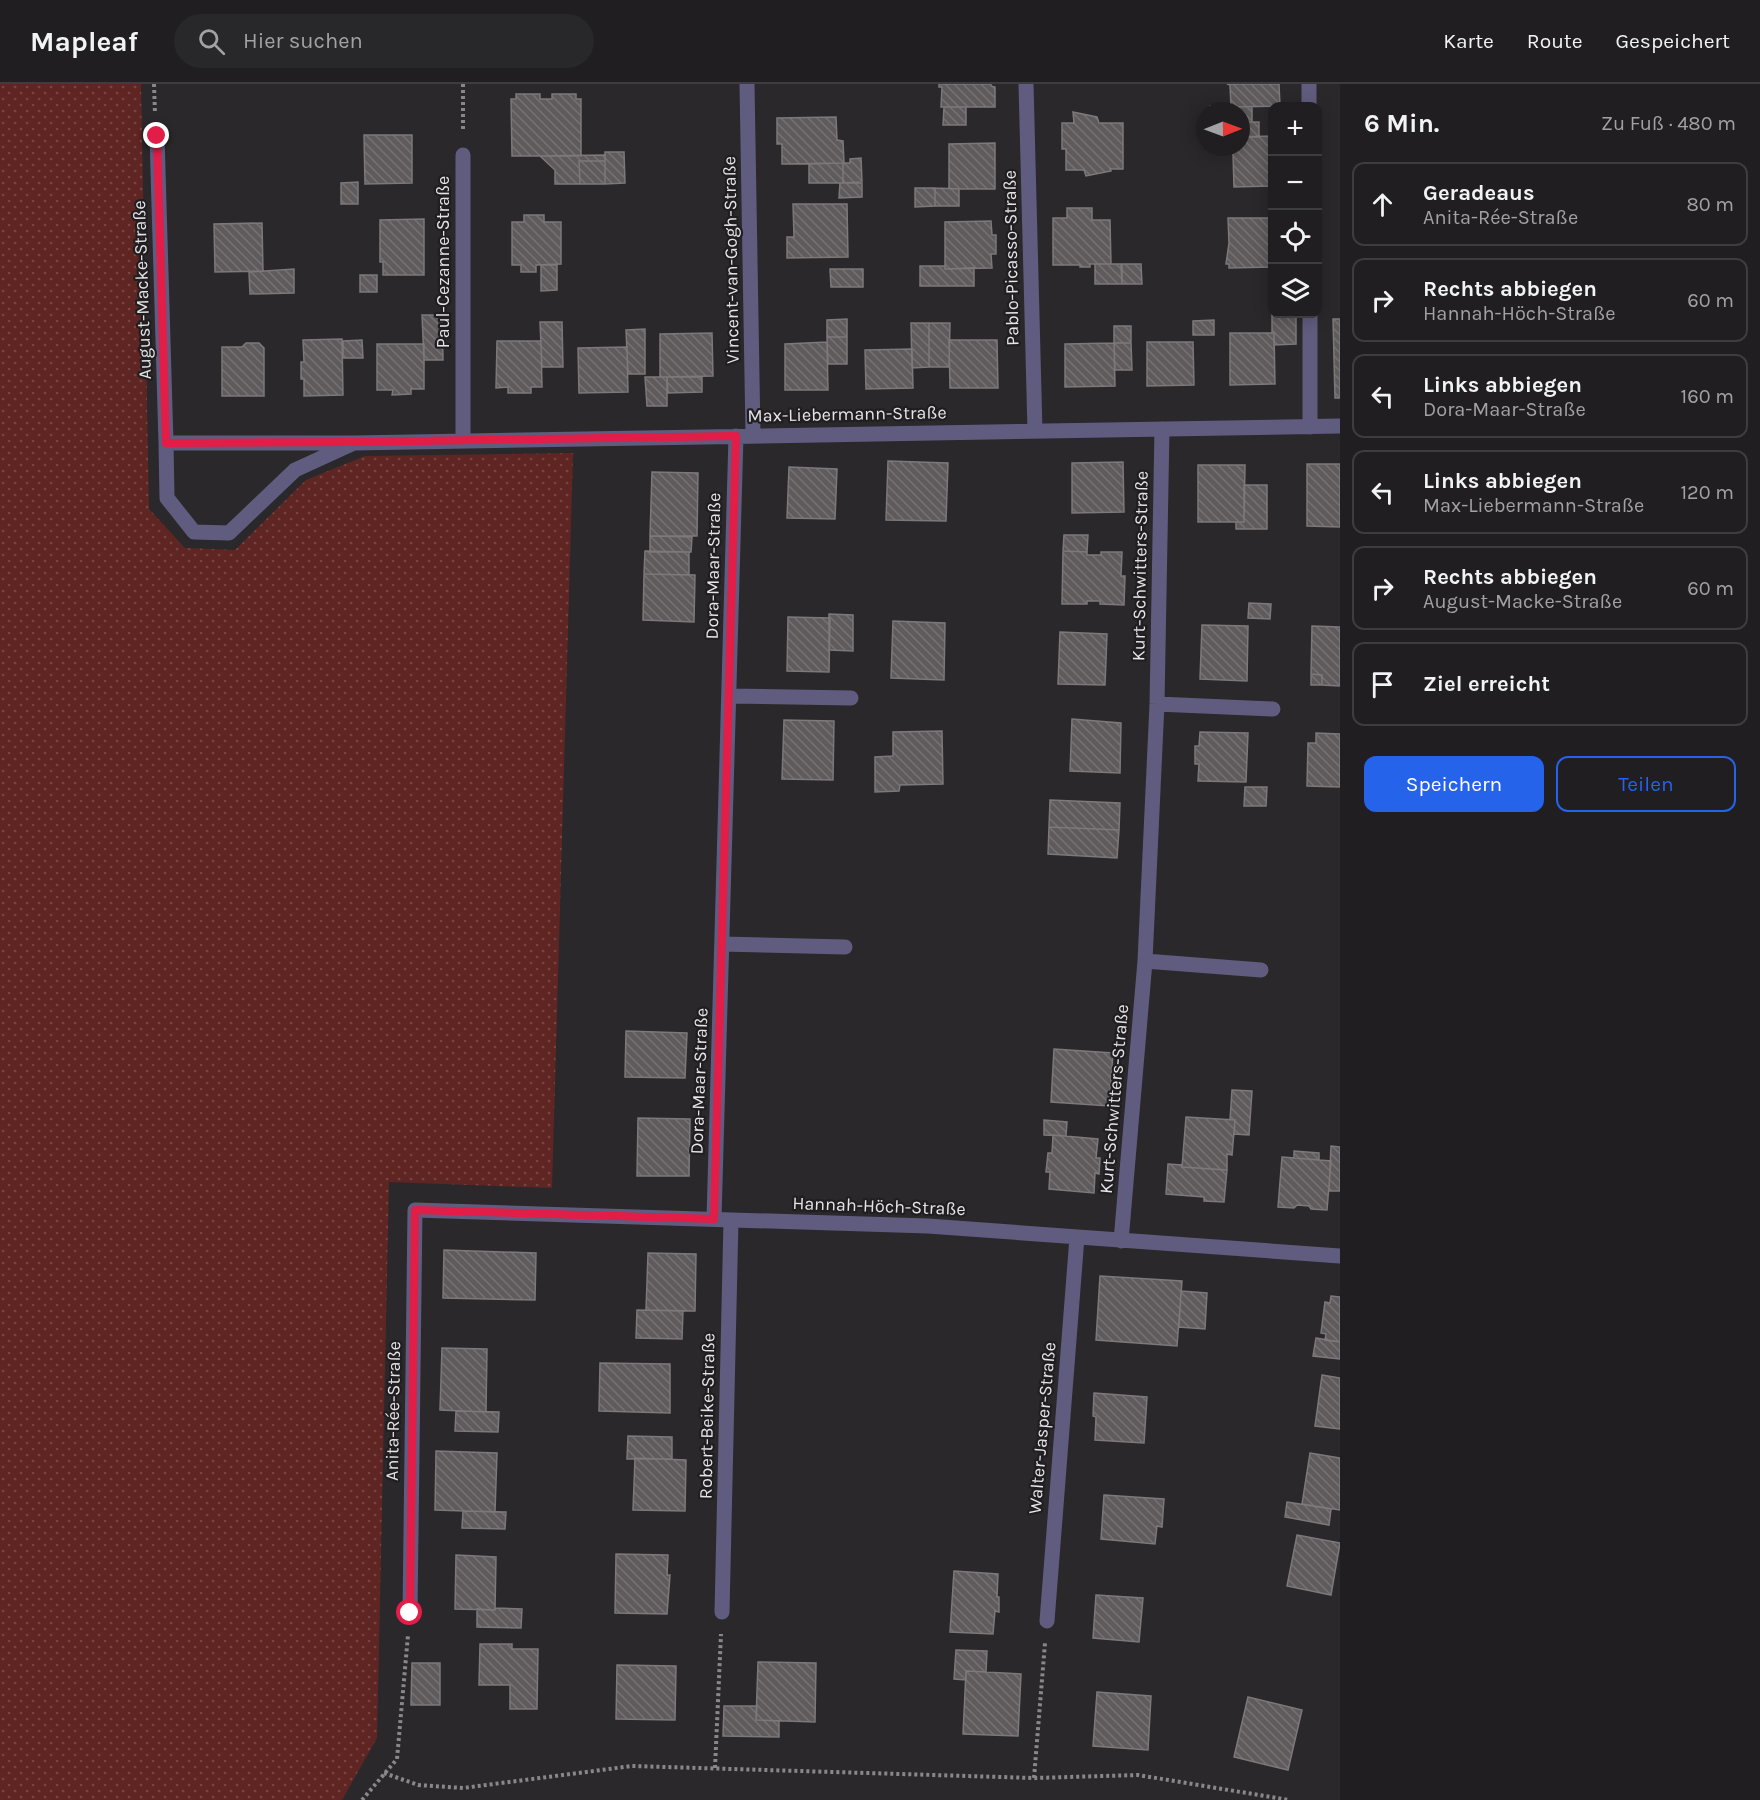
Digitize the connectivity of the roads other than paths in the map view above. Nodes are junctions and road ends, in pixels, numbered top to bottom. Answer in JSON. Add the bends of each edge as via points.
{"nodes":[{"id":1,"x":747,"y":84,"type":"edge"},
{"id":2,"x":1026,"y":84,"type":"edge"},
{"id":3,"x":1309,"y":84,"type":"edge"},
{"id":4,"x":1309,"y":102,"type":"edge"},
{"id":5,"x":157,"y":136,"type":"dead end"},
{"id":6,"x":463,"y":155,"type":"road end"},
{"id":7,"x":1310,"y":318,"type":"edge"},
{"id":8,"x":1311,"y":426,"type":"junction"},
{"id":9,"x":1340,"y":426,"type":"edge"},
{"id":10,"x":1162,"y":429,"type":"junction"},
{"id":11,"x":1035,"y":431,"type":"junction"},
{"id":12,"x":753,"y":435,"type":"junction"},
{"id":13,"x":736,"y":436,"type":"junction"},
{"id":14,"x":463,"y":440,"type":"junction"},
{"id":15,"x":354,"y":442,"type":"junction"},
{"id":16,"x":166,"y":443,"type":"junction"},
{"id":17,"x":729,"y":696,"type":"junction"},
{"id":18,"x":851,"y":698,"type":"dead end"},
{"id":19,"x":1157,"y":704,"type":"junction"},
{"id":20,"x":1273,"y":709,"type":"dead end"},
{"id":21,"x":722,"y":944,"type":"junction"},
{"id":22,"x":845,"y":947,"type":"dead end"},
{"id":23,"x":1145,"y":961,"type":"junction"},
{"id":24,"x":1261,"y":970,"type":"dead end"},
{"id":25,"x":415,"y":1210,"type":"joint"},
{"id":26,"x":714,"y":1219,"type":"junction"},
{"id":27,"x":731,"y":1220,"type":"junction"},
{"id":28,"x":1077,"y":1237,"type":"junction"},
{"id":29,"x":1122,"y":1241,"type":"junction"},
{"id":30,"x":1340,"y":1256,"type":"edge"},
{"id":31,"x":722,"y":1612,"type":"road end"},
{"id":32,"x":410,"y":1613,"type":"road end"},
{"id":33,"x":1047,"y":1621,"type":"road end"}],
"edges":[{"from":1,"to":12,"type":"street","name":"Vincent-van-Gogh-Straße"},
{"from":2,"to":11,"type":"street","name":"Pablo-Picasso-Straße"},
{"from":3,"to":4,"type":"street"},
{"from":5,"to":16,"type":"street","name":"August-Macke-Straße"},
{"from":6,"to":14,"type":"street","name":"Paul-Cezanne-Straße"},
{"from":7,"to":8,"type":"street"},
{"from":8,"to":9,"type":"street","name":"Max-Liebermann-Straße"},
{"from":8,"to":10,"type":"street","name":"Max-Liebermann-Straße"},
{"from":10,"to":11,"type":"street","name":"Max-Liebermann-Straße"},
{"from":10,"to":19,"type":"street","name":"Kurt-Schwitters-Straße"},
{"from":11,"to":12,"type":"street","name":"Max-Liebermann-Straße"},
{"from":12,"to":13,"type":"street","name":"Max-Liebermann-Straße"},
{"from":13,"to":14,"type":"street","name":"Max-Liebermann-Straße"},
{"from":13,"to":17,"type":"street","name":"Dora-Maar-Straße"},
{"from":14,"to":15,"type":"street","name":"Max-Liebermann-Straße"},
{"from":15,"to":16,"type":"street","name":"Max-Liebermann-Straße"},
{"from":15,"to":16,"type":"street","name":"Max-Liebermann-Straße","via":[[295,470],[229,533],[194,532],[167,498]]},
{"from":17,"to":18,"type":"street"},
{"from":17,"to":21,"type":"street","name":"Dora-Maar-Straße"},
{"from":19,"to":20,"type":"street"},
{"from":19,"to":23,"type":"street","name":"Kurt-Schwitters-Straße"},
{"from":21,"to":22,"type":"street"},
{"from":21,"to":26,"type":"street","name":"Dora-Maar-Straße"},
{"from":23,"to":24,"type":"street"},
{"from":23,"to":29,"type":"street","name":"Kurt-Schwitters-Straße"},
{"from":25,"to":26,"type":"street","name":"Hannah-Höch-Straße"},
{"from":25,"to":32,"type":"street","name":"Anita-Rée-Straße"},
{"from":26,"to":27,"type":"street","name":"Hannah-Höch-Straße"},
{"from":27,"to":28,"type":"street","name":"Hannah-Höch-Straße","via":[[928,1226]]},
{"from":27,"to":31,"type":"street","name":"Robert-Beike-Straße"},
{"from":28,"to":29,"type":"street","name":"Hannah-Höch-Straße"},
{"from":28,"to":33,"type":"street","name":"Walter-Jasper-Straße"},
{"from":29,"to":30,"type":"street","name":"Hannah-Höch-Straße"}]}
